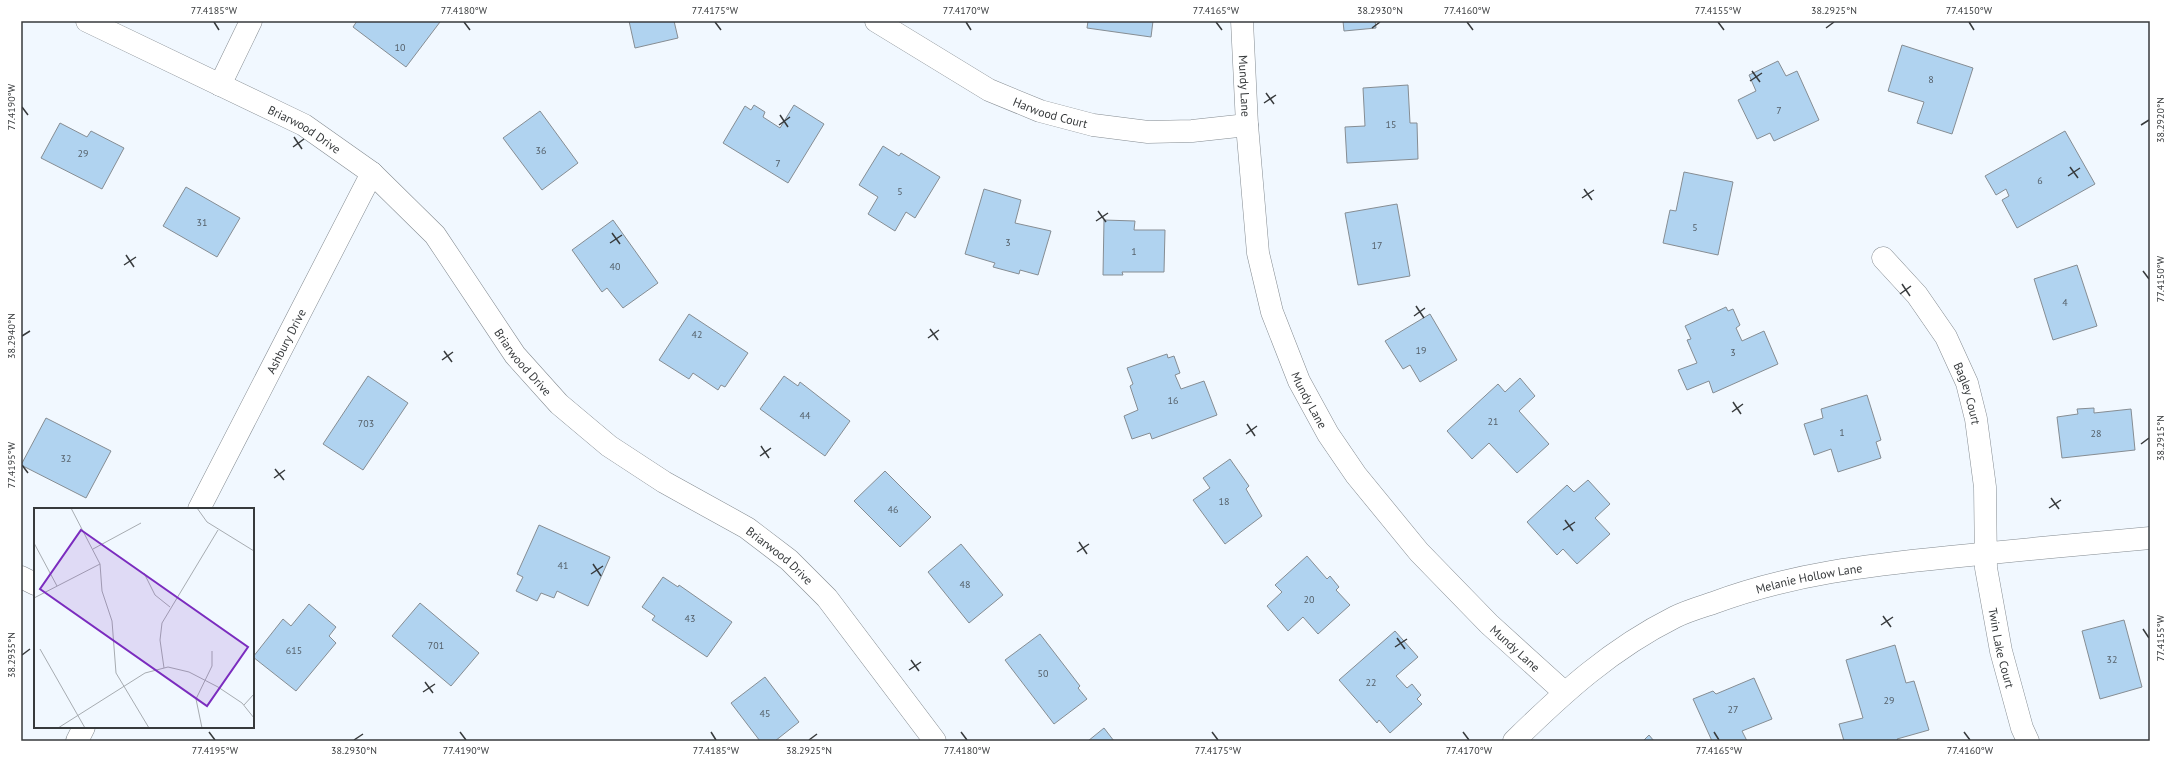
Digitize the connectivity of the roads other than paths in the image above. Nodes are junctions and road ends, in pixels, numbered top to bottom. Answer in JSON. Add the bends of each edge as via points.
{"nodes":[{"id":1,"x":87,"y":21,"type":"edge"},
{"id":2,"x":251,"y":21,"type":"edge"},
{"id":3,"x":876,"y":21,"type":"edge"},
{"id":4,"x":1242,"y":21,"type":"edge"},
{"id":5,"x":220,"y":85,"type":"junction"},
{"id":6,"x":1247,"y":125,"type":"junction"},
{"id":7,"x":372,"y":173,"type":"junction"},
{"id":8,"x":1883,"y":258,"type":"dead end"},
{"id":9,"x":200,"y":508,"type":"edge"},
{"id":10,"x":2150,"y":538,"type":"edge"},
{"id":11,"x":1986,"y":553,"type":"junction"},
{"id":12,"x":21,"y":577,"type":"edge"},
{"id":13,"x":34,"y":584,"type":"edge"},
{"id":14,"x":1564,"y":692,"type":"junction"},
{"id":15,"x":84,"y":728,"type":"edge"},
{"id":16,"x":77,"y":741,"type":"edge"},
{"id":17,"x":935,"y":741,"type":"edge"},
{"id":18,"x":1514,"y":741,"type":"edge"},
{"id":19,"x":2028,"y":741,"type":"edge"}],
"edges":[{"from":1,"to":5,"type":"street","name":"Briarwood Drive"},
{"from":2,"to":5,"type":"street"},
{"from":3,"to":6,"type":"street","name":"Harwood Court","via":[[989,90],[1040,111],[1093,125],[1148,132],[1192,131]]},
{"from":4,"to":6,"type":"street","name":"Mundy Lane"},
{"from":5,"to":7,"type":"street","name":"Briarwood Drive","via":[[304,125]]},
{"from":6,"to":14,"type":"street","name":"Mundy Lane","via":[[1258,253],[1272,312],[1299,381],[1328,434],[1356,475],[1419,552],[1489,624]]},
{"from":7,"to":9,"type":"street","name":"Ashbury Drive"},
{"from":7,"to":17,"type":"street","name":"Briarwood Drive","via":[[435,235],[515,355],[560,404],[609,446],[664,482],[747,528],[789,560],[827,598]]},
{"from":8,"to":11,"type":"street","name":"Bagley Court","via":[[1917,295],[1946,337],[1967,383],[1976,419],[1985,487]]},
{"from":10,"to":11,"type":"street","name":"Melanie Hollow Lane"},
{"from":11,"to":14,"type":"street","name":"Melanie Hollow Lane","via":[[1812,574],[1736,594],[1676,616],[1642,635],[1598,664]]},
{"from":11,"to":19,"type":"street","name":"Twin Lake Court","via":[[1986,568],[2001,651],[2022,728]]},
{"from":12,"to":13,"type":"street"},
{"from":14,"to":18,"type":"street","name":"Melanie Hollow Lane"},
{"from":15,"to":16,"type":"street"}]}
